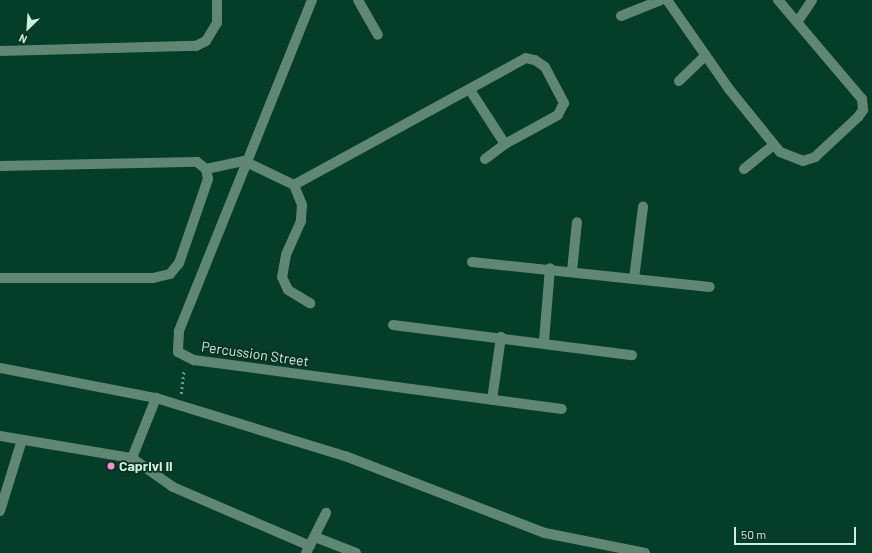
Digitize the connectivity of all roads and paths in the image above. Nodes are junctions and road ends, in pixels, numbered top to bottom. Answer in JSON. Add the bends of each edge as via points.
{"nodes":[{"id":1,"x":217,"y":0,"type":"edge"},
{"id":2,"x":312,"y":0,"type":"edge"},
{"id":3,"x":661,"y":0,"type":"edge"},
{"id":4,"x":667,"y":0,"type":"edge"},
{"id":5,"x":778,"y":0,"type":"edge"},
{"id":6,"x":812,"y":0,"type":"edge"},
{"id":7,"x":360,"y":1,"type":"edge"},
{"id":8,"x":621,"y":16,"type":"dead end"},
{"id":9,"x":798,"y":21,"type":"junction"},
{"id":10,"x":378,"y":35,"type":"dead end"},
{"id":11,"x":0,"y":51,"type":"edge"},
{"id":12,"x":706,"y":55,"type":"junction"},
{"id":13,"x":679,"y":81,"type":"dead end"},
{"id":14,"x":470,"y":90,"type":"junction"},
{"id":15,"x":505,"y":144,"type":"junction"},
{"id":16,"x":774,"y":144,"type":"junction"},
{"id":17,"x":485,"y":160,"type":"dead end"},
{"id":18,"x":244,"y":161,"type":"junction"},
{"id":19,"x":0,"y":166,"type":"edge"},
{"id":20,"x":206,"y":169,"type":"junction"},
{"id":21,"x":744,"y":169,"type":"dead end"},
{"id":22,"x":294,"y":185,"type":"junction"},
{"id":23,"x":643,"y":207,"type":"dead end"},
{"id":24,"x":577,"y":222,"type":"dead end"},
{"id":25,"x":472,"y":262,"type":"dead end"},
{"id":26,"x":550,"y":268,"type":"junction"},
{"id":27,"x":572,"y":271,"type":"junction"},
{"id":28,"x":0,"y":278,"type":"edge"},
{"id":29,"x":634,"y":280,"type":"junction"},
{"id":30,"x":710,"y":287,"type":"dead end"},
{"id":31,"x":310,"y":303,"type":"dead end"},
{"id":32,"x":393,"y":325,"type":"dead end"},
{"id":33,"x":501,"y":337,"type":"junction"},
{"id":34,"x":544,"y":342,"type":"junction"},
{"id":35,"x":632,"y":355,"type":"dead end"},
{"id":36,"x":186,"y":356,"type":"junction"},
{"id":37,"x":0,"y":368,"type":"edge"},
{"id":38,"x":156,"y":398,"type":"junction"},
{"id":39,"x":492,"y":400,"type":"junction"},
{"id":40,"x":179,"y":405,"type":"junction"},
{"id":41,"x":562,"y":409,"type":"dead end"},
{"id":42,"x":0,"y":436,"type":"edge"},
{"id":43,"x":22,"y":440,"type":"junction"},
{"id":44,"x":132,"y":458,"type":"junction"},
{"id":45,"x":0,"y":511,"type":"edge"},
{"id":46,"x":326,"y":513,"type":"dead end"},
{"id":47,"x":310,"y":546,"type":"edge"},
{"id":48,"x":356,"y":553,"type":"edge"},
{"id":49,"x":645,"y":553,"type":"edge"}],
"edges":[{"from":1,"to":11,"type":"street","via":[[217,23],[206,41],[196,46]]},
{"from":2,"to":18,"type":"street","name":"Percussion Street"},
{"from":3,"to":8,"type":"street"},
{"from":4,"to":12,"type":"street"},
{"from":5,"to":9,"type":"street"},
{"from":6,"to":9,"type":"street"},
{"from":7,"to":10,"type":"street"},
{"from":9,"to":16,"type":"street","via":[[862,99],[863,110],[815,157],[797,161]]},
{"from":12,"to":13,"type":"street"},
{"from":12,"to":16,"type":"street"},
{"from":14,"to":15,"type":"street"},
{"from":14,"to":15,"type":"street","via":[[526,58],[545,67],[564,103],[558,115]]},
{"from":14,"to":22,"type":"street"},
{"from":15,"to":17,"type":"street"},
{"from":16,"to":21,"type":"street"},
{"from":18,"to":20,"type":"street"},
{"from":18,"to":22,"type":"street"},
{"from":18,"to":36,"type":"street","name":"Percussion Street","via":[[179,331],[178,352]]},
{"from":19,"to":20,"type":"street","via":[[197,162]]},
{"from":20,"to":28,"type":"street","via":[[208,179],[179,263],[170,274],[153,278]]},
{"from":22,"to":31,"type":"street","via":[[302,204],[301,221],[286,255],[282,277],[288,290]]},
{"from":23,"to":29,"type":"street"},
{"from":24,"to":27,"type":"street"},
{"from":25,"to":26,"type":"street"},
{"from":26,"to":27,"type":"street"},
{"from":26,"to":34,"type":"street"},
{"from":27,"to":29,"type":"street"},
{"from":29,"to":30,"type":"street"},
{"from":32,"to":33,"type":"street"},
{"from":33,"to":34,"type":"street"},
{"from":33,"to":39,"type":"street"},
{"from":34,"to":35,"type":"street"},
{"from":36,"to":39,"type":"street","name":"Percussion Street"},
{"from":36,"to":40,"type":"path"},
{"from":37,"to":38,"type":"street"},
{"from":38,"to":40,"type":"street"},
{"from":38,"to":44,"type":"street"},
{"from":39,"to":41,"type":"street","name":"Percussion Street"},
{"from":40,"to":49,"type":"street","via":[[345,456],[544,533]]},
{"from":42,"to":43,"type":"street"},
{"from":43,"to":44,"type":"street"},
{"from":43,"to":45,"type":"street"},
{"from":44,"to":47,"type":"street","via":[[173,487]]},
{"from":46,"to":47,"type":"street"},
{"from":47,"to":48,"type":"street"}]}
